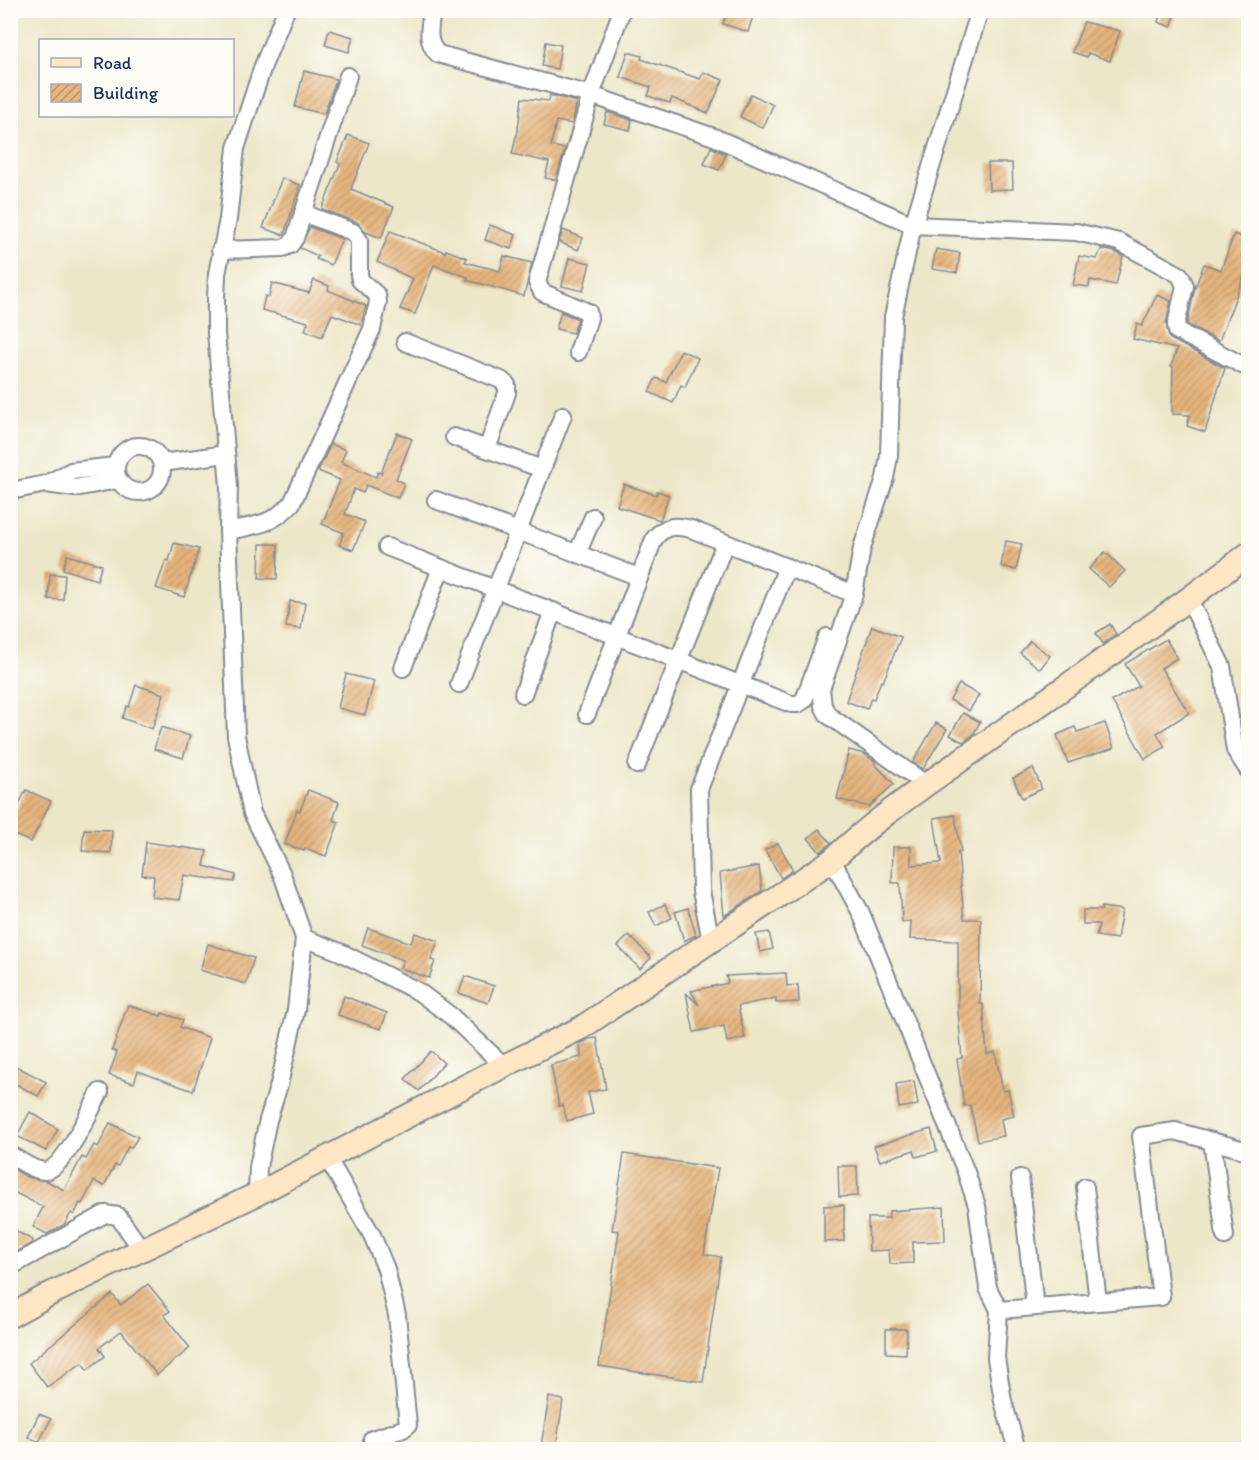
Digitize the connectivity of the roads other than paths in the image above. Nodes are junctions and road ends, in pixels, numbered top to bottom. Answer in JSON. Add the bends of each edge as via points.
{"nodes":[{"id":1,"x":286,"y":10,"type":"edge"},
{"id":2,"x":432,"y":10,"type":"edge"},
{"id":3,"x":622,"y":10,"type":"edge"},
{"id":4,"x":980,"y":10,"type":"edge"},
{"id":5,"x":348,"y":76,"type":"dead end"},
{"id":6,"x":591,"y":94,"type":"junction"},
{"id":7,"x":303,"y":213,"type":"junction"},
{"id":8,"x":914,"y":225,"type":"junction"},
{"id":9,"x":220,"y":250,"type":"junction"},
{"id":10,"x":405,"y":342,"type":"dead end"},
{"id":11,"x":578,"y":352,"type":"dead end"},
{"id":12,"x":1248,"y":368,"type":"edge"},
{"id":13,"x":563,"y":415,"type":"dead end"},
{"id":14,"x":454,"y":437,"type":"dead end"},
{"id":15,"x":487,"y":449,"type":"junction"},
{"id":16,"x":226,"y":454,"type":"junction"},
{"id":17,"x":162,"y":463,"type":"junction"},
{"id":18,"x":542,"y":468,"type":"junction"},
{"id":19,"x":116,"y":473,"type":"junction"},
{"id":20,"x":10,"y":491,"type":"edge"},
{"id":21,"x":436,"y":500,"type":"dead end"},
{"id":22,"x":592,"y":517,"type":"dead end"},
{"id":23,"x":228,"y":531,"type":"junction"},
{"id":24,"x":518,"y":531,"type":"junction"},
{"id":25,"x":725,"y":543,"type":"junction"},
{"id":26,"x":387,"y":547,"type":"dead end"},
{"id":27,"x":577,"y":554,"type":"junction"},
{"id":28,"x":1248,"y":554,"type":"edge"},
{"id":29,"x":787,"y":567,"type":"junction"},
{"id":30,"x":441,"y":568,"type":"junction"},
{"id":31,"x":639,"y":577,"type":"junction"},
{"id":32,"x":496,"y":589,"type":"junction"},
{"id":33,"x":849,"y":592,"type":"junction"},
{"id":34,"x":1189,"y":600,"type":"junction"},
{"id":35,"x":553,"y":611,"type":"junction"},
{"id":36,"x":617,"y":636,"type":"junction"},
{"id":37,"x":678,"y":660,"type":"junction"},
{"id":38,"x":403,"y":668,"type":"dead end"},
{"id":39,"x":459,"y":684,"type":"dead end"},
{"id":40,"x":741,"y":684,"type":"junction"},
{"id":41,"x":523,"y":694,"type":"dead end"},
{"id":42,"x":587,"y":714,"type":"dead end"},
{"id":43,"x":1241,"y":746,"type":"edge"},
{"id":44,"x":637,"y":765,"type":"dead end"},
{"id":45,"x":1248,"y":770,"type":"edge"},
{"id":46,"x":927,"y":785,"type":"junction"},
{"id":47,"x":832,"y":860,"type":"junction"},
{"id":48,"x":304,"y":938,"type":"junction"},
{"id":49,"x":711,"y":941,"type":"junction"},
{"id":50,"x":504,"y":1066,"type":"junction"},
{"id":51,"x":100,"y":1092,"type":"dead end"},
{"id":52,"x":1212,"y":1141,"type":"junction"},
{"id":53,"x":1248,"y":1151,"type":"edge"},
{"id":54,"x":10,"y":1155,"type":"edge"},
{"id":55,"x":328,"y":1159,"type":"junction"},
{"id":56,"x":1020,"y":1178,"type":"dead end"},
{"id":57,"x":1085,"y":1186,"type":"dead end"},
{"id":58,"x":257,"y":1194,"type":"junction"},
{"id":59,"x":1225,"y":1236,"type":"dead end"},
{"id":60,"x":142,"y":1250,"type":"junction"},
{"id":61,"x":10,"y":1267,"type":"edge"},
{"id":62,"x":1098,"y":1302,"type":"junction"},
{"id":63,"x":1035,"y":1307,"type":"junction"},
{"id":64,"x":999,"y":1310,"type":"junction"},
{"id":65,"x":10,"y":1316,"type":"edge"},
{"id":66,"x":372,"y":1439,"type":"dead end"},
{"id":67,"x":1017,"y":1449,"type":"edge"}],
"edges":[{"from":1,"to":9,"type":"street","via":[[236,148],[228,219]]},
{"from":2,"to":6,"type":"street","via":[[429,37],[438,54]]},
{"from":3,"to":6,"type":"street"},
{"from":4,"to":8,"type":"street"},
{"from":5,"to":7,"type":"street"},
{"from":6,"to":8,"type":"street","via":[[714,137]]},
{"from":6,"to":11,"type":"street","via":[[537,282],[542,292],[588,312]]},
{"from":7,"to":9,"type":"street","via":[[290,245]]},
{"from":7,"to":23,"type":"street","via":[[357,235],[360,280],[377,295],[372,329],[292,503],[270,522]]},
{"from":8,"to":12,"type":"street","via":[[1076,232],[1119,242],[1184,280],[1177,332]]},
{"from":8,"to":33,"type":"street","via":[[893,317],[889,456]]},
{"from":9,"to":16,"type":"street","via":[[216,333]]},
{"from":10,"to":15,"type":"street","via":[[507,385]]},
{"from":13,"to":18,"type":"street"},
{"from":14,"to":15,"type":"street"},
{"from":15,"to":18,"type":"street"},
{"from":16,"to":17,"type":"street"},
{"from":16,"to":23,"type":"street"},
{"from":17,"to":19,"type":"street","via":[[156,452],[144,446],[131,446],[120,454]]},
{"from":17,"to":19,"type":"street","via":[[162,477],[154,488],[140,493],[127,490]]},
{"from":18,"to":24,"type":"street"},
{"from":19,"to":20,"type":"street","via":[[71,471],[46,484]]},
{"from":21,"to":24,"type":"street"},
{"from":22,"to":27,"type":"street"},
{"from":23,"to":48,"type":"street","via":[[236,736],[252,813],[282,874]]},
{"from":24,"to":27,"type":"street"},
{"from":24,"to":32,"type":"street"},
{"from":25,"to":29,"type":"street"},
{"from":25,"to":31,"type":"street","via":[[691,529],[671,526],[654,539]]},
{"from":25,"to":37,"type":"street"},
{"from":26,"to":30,"type":"street"},
{"from":27,"to":31,"type":"street"},
{"from":28,"to":34,"type":"street"},
{"from":29,"to":33,"type":"street"},
{"from":29,"to":40,"type":"street"},
{"from":30,"to":32,"type":"street"},
{"from":30,"to":38,"type":"street"},
{"from":31,"to":36,"type":"street"},
{"from":32,"to":35,"type":"street"},
{"from":32,"to":39,"type":"street"},
{"from":33,"to":40,"type":"street","via":[[804,700],[798,705],[791,704]]},
{"from":33,"to":46,"type":"street","via":[[821,689],[823,706],[828,715]]},
{"from":34,"to":43,"type":"street","via":[[1222,666]]},
{"from":34,"to":46,"type":"street"},
{"from":35,"to":36,"type":"street"},
{"from":35,"to":41,"type":"street"},
{"from":36,"to":37,"type":"street"},
{"from":36,"to":42,"type":"street"},
{"from":37,"to":40,"type":"street"},
{"from":37,"to":44,"type":"street"},
{"from":40,"to":49,"type":"street","via":[[699,789],[701,891]]},
{"from":43,"to":45,"type":"street"},
{"from":46,"to":47,"type":"street"},
{"from":47,"to":49,"type":"street"},
{"from":47,"to":64,"type":"street","via":[[861,913],[966,1172],[977,1206],[988,1288]]},
{"from":48,"to":50,"type":"street","via":[[419,992]]},
{"from":48,"to":58,"type":"street","via":[[296,1010],[258,1167]]},
{"from":49,"to":50,"type":"street","via":[[581,1028]]},
{"from":50,"to":55,"type":"street"},
{"from":51,"to":54,"type":"street","via":[[56,1166],[38,1170]]},
{"from":52,"to":53,"type":"street"},
{"from":52,"to":59,"type":"street"},
{"from":52,"to":62,"type":"street","via":[[1175,1131],[1141,1136],[1161,1297]]},
{"from":55,"to":58,"type":"street"},
{"from":55,"to":66,"type":"street","via":[[372,1235],[386,1269],[397,1315],[408,1425]]},
{"from":56,"to":63,"type":"street"},
{"from":57,"to":62,"type":"street"},
{"from":58,"to":60,"type":"street"},
{"from":60,"to":61,"type":"street","via":[[118,1216],[105,1214]]},
{"from":60,"to":65,"type":"street"},
{"from":62,"to":63,"type":"street"},
{"from":63,"to":64,"type":"street"},
{"from":64,"to":67,"type":"street","via":[[996,1358]]}]}
